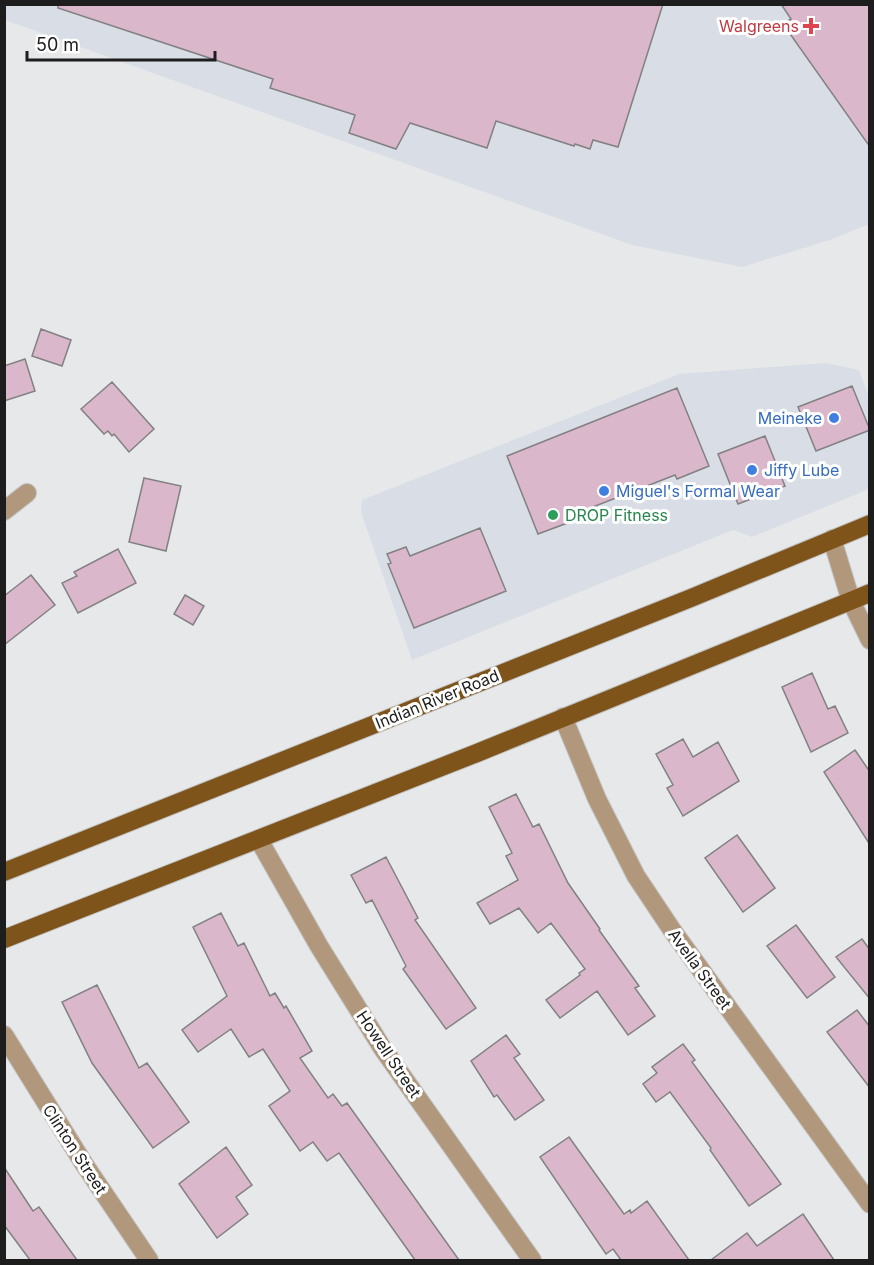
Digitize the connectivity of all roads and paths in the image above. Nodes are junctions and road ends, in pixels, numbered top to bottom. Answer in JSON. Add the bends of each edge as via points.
{"nodes":[{"id":1,"x":27,"y":493,"type":"dead end"},
{"id":2,"x":4,"y":511,"type":"edge"},
{"id":3,"x":870,"y":524,"type":"edge"},
{"id":4,"x":832,"y":539,"type":"junction"},
{"id":5,"x":870,"y":593,"type":"edge"},
{"id":6,"x":851,"y":601,"type":"junction"},
{"id":7,"x":870,"y":640,"type":"edge"},
{"id":8,"x":563,"y":717,"type":"junction"},
{"id":9,"x":259,"y":840,"type":"junction"},
{"id":10,"x":4,"y":872,"type":"edge"},
{"id":11,"x":4,"y":939,"type":"edge"},
{"id":12,"x":4,"y":1035,"type":"edge"},
{"id":13,"x":870,"y":1204,"type":"edge"},
{"id":14,"x":149,"y":1260,"type":"edge"},
{"id":15,"x":531,"y":1260,"type":"edge"}],
"edges":[{"from":1,"to":2,"type":"street"},
{"from":3,"to":4,"type":"main road","name":"Indian River Road"},
{"from":4,"to":6,"type":"street"},
{"from":4,"to":10,"type":"main road","name":"Indian River Road"},
{"from":5,"to":6,"type":"main road"},
{"from":6,"to":7,"type":"street"},
{"from":6,"to":8,"type":"main road"},
{"from":8,"to":9,"type":"main road"},
{"from":8,"to":13,"type":"street","name":"Avella Street","via":[[597,799],[636,876]]},
{"from":9,"to":11,"type":"main road"},
{"from":9,"to":15,"type":"street","name":"Howell Street","via":[[383,1049]]},
{"from":12,"to":14,"type":"street","name":"Clinton Street"}]}
